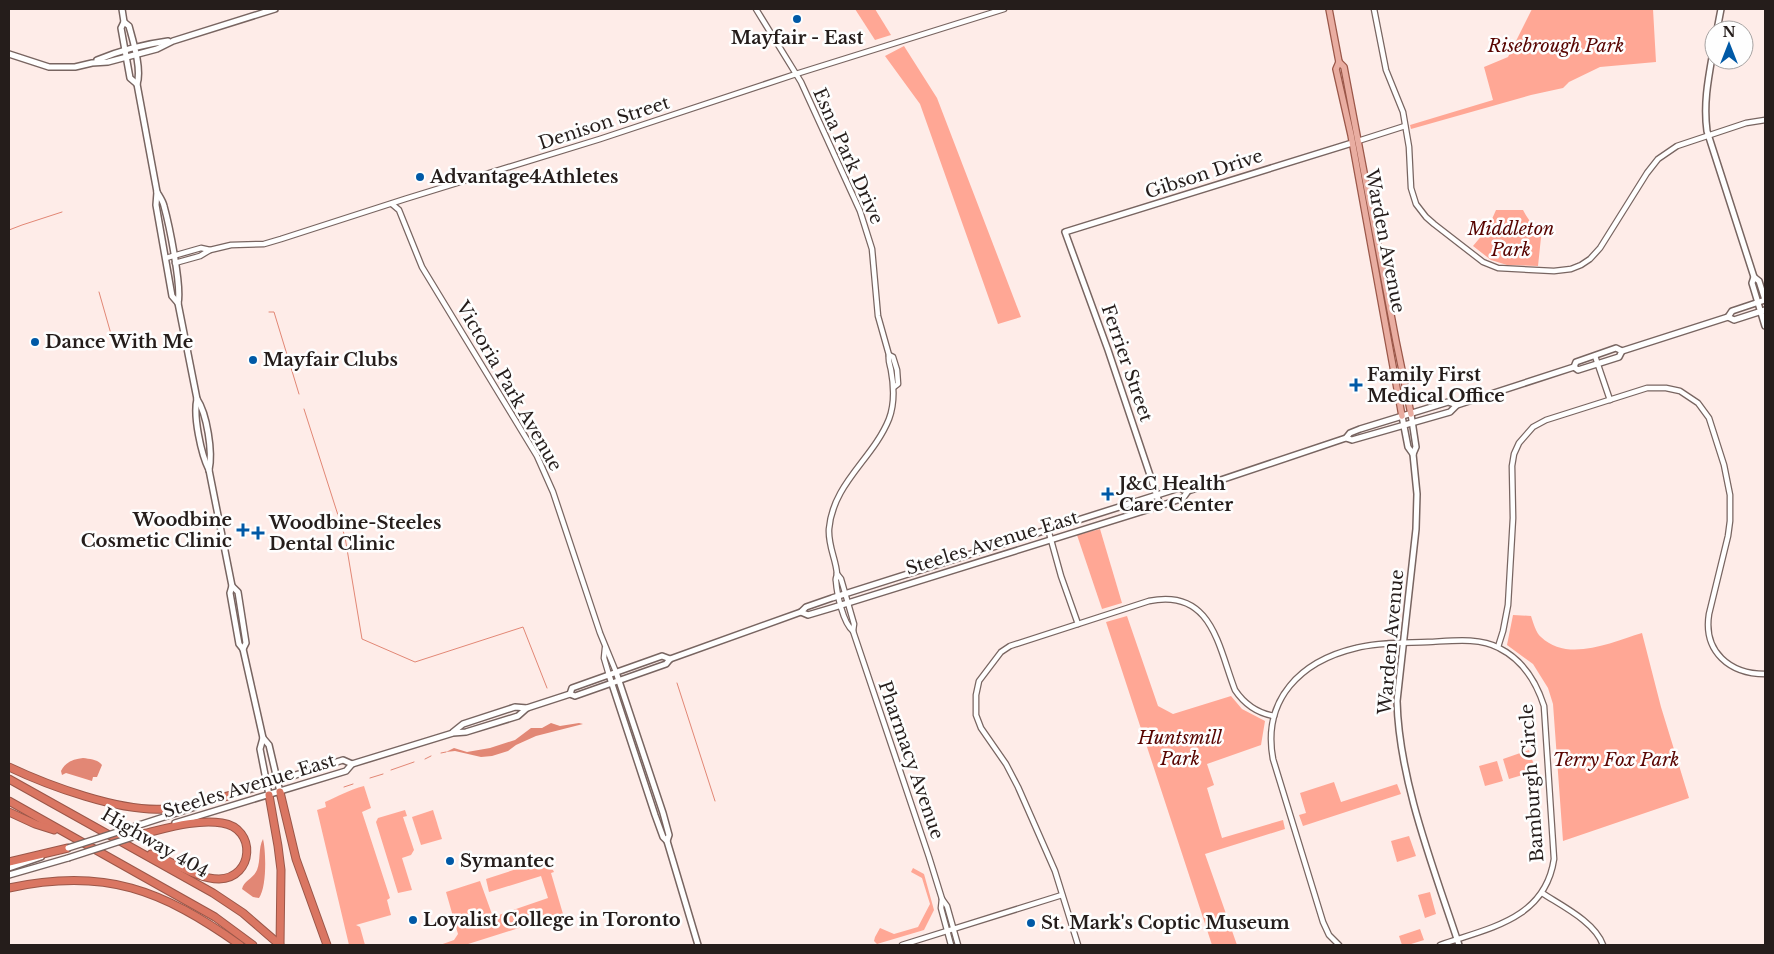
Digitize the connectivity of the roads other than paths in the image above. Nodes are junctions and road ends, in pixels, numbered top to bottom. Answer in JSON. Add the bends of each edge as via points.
{"nodes":[{"id":1,"x":122,"y":9,"type":"edge"},
{"id":2,"x":275,"y":9,"type":"edge"},
{"id":3,"x":756,"y":9,"type":"edge"},
{"id":4,"x":1004,"y":9,"type":"edge"},
{"id":5,"x":1329,"y":9,"type":"edge"},
{"id":6,"x":1374,"y":9,"type":"edge"},
{"id":7,"x":124,"y":22,"type":"junction"},
{"id":8,"x":173,"y":40,"type":"junction"},
{"id":9,"x":134,"y":49,"type":"junction"},
{"id":10,"x":126,"y":51,"type":"junction"},
{"id":11,"x":9,"y":54,"type":"edge"},
{"id":12,"x":135,"y":56,"type":"junction"},
{"id":13,"x":127,"y":58,"type":"junction"},
{"id":14,"x":92,"y":63,"type":"junction"},
{"id":15,"x":1710,"y":70,"type":"edge"},
{"id":16,"x":796,"y":74,"type":"junction"},
{"id":17,"x":137,"y":84,"type":"junction"},
{"id":18,"x":1765,"y":120,"type":"edge"},
{"id":19,"x":1405,"y":126,"type":"junction"},
{"id":20,"x":1709,"y":136,"type":"junction"},
{"id":21,"x":1355,"y":142,"type":"junction"},
{"id":22,"x":157,"y":192,"type":"junction"},
{"id":23,"x":392,"y":204,"type":"junction"},
{"id":24,"x":1364,"y":213,"type":"junction"},
{"id":25,"x":1372,"y":216,"type":"junction"},
{"id":26,"x":1065,"y":232,"type":"joint"},
{"id":27,"x":210,"y":250,"type":"junction"},
{"id":28,"x":173,"y":255,"type":"junction"},
{"id":29,"x":166,"y":258,"type":"junction"},
{"id":30,"x":175,"y":263,"type":"junction"},
{"id":31,"x":1754,"y":277,"type":"junction"},
{"id":32,"x":1765,"y":300,"type":"edge"},
{"id":33,"x":1758,"y":302,"type":"junction"},
{"id":34,"x":178,"y":304,"type":"junction"},
{"id":35,"x":1763,"y":311,"type":"edge"},
{"id":36,"x":1728,"y":317,"type":"junction"},
{"id":37,"x":1765,"y":326,"type":"edge"},
{"id":38,"x":1622,"y":352,"type":"junction"},
{"id":39,"x":1595,"y":356,"type":"junction"},
{"id":40,"x":1598,"y":364,"type":"junction"},
{"id":41,"x":1574,"y":367,"type":"junction"},
{"id":42,"x":1610,"y":400,"type":"junction"},
{"id":43,"x":1457,"y":406,"type":"junction"},
{"id":44,"x":1411,"y":414,"type":"junction"},
{"id":45,"x":1402,"y":416,"type":"junction"},
{"id":46,"x":1413,"y":423,"type":"junction"},
{"id":47,"x":1404,"y":426,"type":"junction"},
{"id":48,"x":1346,"y":438,"type":"junction"},
{"id":49,"x":1414,"y":454,"type":"junction"},
{"id":50,"x":1188,"y":490,"type":"junction"},
{"id":51,"x":1157,"y":495,"type":"junction"},
{"id":52,"x":1160,"y":505,"type":"junction"},
{"id":53,"x":1048,"y":529,"type":"junction"},
{"id":54,"x":1050,"y":539,"type":"junction"},
{"id":55,"x":837,"y":574,"type":"junction"},
{"id":56,"x":845,"y":594,"type":"junction"},
{"id":57,"x":839,"y":596,"type":"junction"},
{"id":58,"x":847,"y":603,"type":"junction"},
{"id":59,"x":841,"y":605,"type":"junction"},
{"id":60,"x":801,"y":612,"type":"junction"},
{"id":61,"x":1078,"y":624,"type":"junction"},
{"id":62,"x":853,"y":631,"type":"junction"},
{"id":63,"x":1404,"y":643,"type":"junction"},
{"id":64,"x":605,"y":647,"type":"junction"},
{"id":65,"x":1498,"y":647,"type":"junction"},
{"id":66,"x":670,"y":659,"type":"junction"},
{"id":67,"x":616,"y":672,"type":"junction"},
{"id":68,"x":1765,"y":674,"type":"edge"},
{"id":69,"x":609,"y":675,"type":"junction"},
{"id":70,"x":620,"y":681,"type":"junction"},
{"id":71,"x":612,"y":684,"type":"junction"},
{"id":72,"x":570,"y":694,"type":"junction"},
{"id":73,"x":527,"y":708,"type":"junction"},
{"id":74,"x":1274,"y":716,"type":"junction"},
{"id":75,"x":453,"y":732,"type":"junction"},
{"id":76,"x":263,"y":738,"type":"junction"},
{"id":77,"x":352,"y":764,"type":"junction"},
{"id":78,"x":9,"y":767,"type":"edge"},
{"id":79,"x":9,"y":779,"type":"edge"},
{"id":80,"x":278,"y":781,"type":"junction"},
{"id":81,"x":266,"y":784,"type":"junction"},
{"id":82,"x":280,"y":792,"type":"junction"},
{"id":83,"x":232,"y":795,"type":"junction"},
{"id":84,"x":269,"y":795,"type":"junction"},
{"id":85,"x":9,"y":801,"type":"edge"},
{"id":86,"x":9,"y":812,"type":"edge"},
{"id":87,"x":142,"y":834,"type":"junction"},
{"id":88,"x":73,"y":837,"type":"junction"},
{"id":89,"x":667,"y":841,"type":"junction"},
{"id":90,"x":68,"y":848,"type":"junction"},
{"id":91,"x":136,"y":849,"type":"junction"},
{"id":92,"x":9,"y":862,"type":"edge"},
{"id":93,"x":9,"y":868,"type":"edge"},
{"id":94,"x":9,"y":875,"type":"edge"},
{"id":95,"x":9,"y":888,"type":"edge"},
{"id":96,"x":1542,"y":893,"type":"junction"},
{"id":97,"x":1062,"y":895,"type":"junction"},
{"id":98,"x":942,"y":899,"type":"junction"},
{"id":99,"x":954,"y":929,"type":"junction"},
{"id":100,"x":947,"y":931,"type":"junction"},
{"id":101,"x":1458,"y":942,"type":"edge"},
{"id":102,"x":240,"y":945,"type":"edge"},
{"id":103,"x":253,"y":945,"type":"edge"},
{"id":104,"x":280,"y":945,"type":"edge"},
{"id":105,"x":327,"y":945,"type":"edge"},
{"id":106,"x":698,"y":945,"type":"edge"},
{"id":107,"x":902,"y":945,"type":"edge"},
{"id":108,"x":951,"y":945,"type":"edge"},
{"id":109,"x":958,"y":945,"type":"edge"},
{"id":110,"x":1078,"y":945,"type":"edge"},
{"id":111,"x":1339,"y":945,"type":"edge"},
{"id":112,"x":1440,"y":945,"type":"edge"},
{"id":113,"x":1603,"y":945,"type":"edge"}],
"edges":[{"from":1,"to":7,"type":"main road"},
{"from":2,"to":8,"type":"main road"},
{"from":3,"to":16,"type":"street","name":"Esna Park Drive"},
{"from":4,"to":16,"type":"street","name":"Denison Street"},
{"from":5,"to":21,"type":"main road","name":"Warden Avenue","via":[[1339,62],[1344,67]]},
{"from":6,"to":19,"type":"street","via":[[1386,70],[1402,106]]},
{"from":7,"to":9,"type":"main road","via":[[129,26]]},
{"from":7,"to":10,"type":"main road"},
{"from":8,"to":9,"type":"main road"},
{"from":8,"to":12,"type":"main road"},
{"from":9,"to":10,"type":"main road"},
{"from":9,"to":12,"type":"main road"},
{"from":10,"to":13,"type":"main road"},
{"from":10,"to":14,"type":"main road"},
{"from":11,"to":14,"type":"main road","via":[[49,67]]},
{"from":12,"to":13,"type":"main road"},
{"from":12,"to":17,"type":"main road"},
{"from":13,"to":14,"type":"main road"},
{"from":13,"to":17,"type":"main road","via":[[130,78]]},
{"from":15,"to":20,"type":"main road","via":[[1705,115]]},
{"from":16,"to":23,"type":"street","name":"Denison Street"},
{"from":16,"to":55,"type":"street","name":"Esna Park Drive","via":[[867,230],[874,263],[878,316],[894,387],[892,409],[885,427],[841,490],[833,508],[829,539]]},
{"from":17,"to":22,"type":"main road"},
{"from":18,"to":20,"type":"street"},
{"from":19,"to":20,"type":"street","via":[[1410,147],[1411,188],[1416,204],[1426,217],[1483,262],[1498,268],[1541,270],[1571,269],[1590,259],[1658,159],[1676,146]]},
{"from":19,"to":21,"type":"street"},
{"from":20,"to":31,"type":"main road"},
{"from":21,"to":24,"type":"main road","name":"Warden Avenue"},
{"from":21,"to":25,"type":"main road","name":"Warden Avenue"},
{"from":21,"to":26,"type":"main road","name":"Gibson Drive"},
{"from":22,"to":28,"type":"main road","via":[[164,204]]},
{"from":22,"to":29,"type":"main road","via":[[156,205]]},
{"from":23,"to":27,"type":"street","name":"Denison Street","via":[[267,243]]},
{"from":23,"to":64,"type":"street","name":"Victoria Park Avenue","via":[[399,210],[422,267],[540,461]]},
{"from":24,"to":25,"type":"main road"},
{"from":24,"to":45,"type":"main road","name":"Warden Avenue"},
{"from":25,"to":44,"type":"main road","name":"Warden Avenue"},
{"from":26,"to":51,"type":"main road","name":"Ferrier Street"},
{"from":27,"to":28,"type":"street","name":"Denison Street","via":[[201,248]]},
{"from":27,"to":30,"type":"street","name":"Denison Street"},
{"from":28,"to":29,"type":"street","name":"Denison Street"},
{"from":28,"to":30,"type":"main road"},
{"from":29,"to":34,"type":"main road","via":[[172,296]]},
{"from":30,"to":34,"type":"main road","via":[[180,295]]},
{"from":31,"to":32,"type":"main road","via":[[1759,281]]},
{"from":31,"to":33,"type":"main road","via":[[1752,283]]},
{"from":32,"to":33,"type":"main road","name":"Steeles Avenue East"},
{"from":33,"to":35,"type":"main road"},
{"from":33,"to":36,"type":"main road","name":"Steeles Avenue East","via":[[1732,311]]},
{"from":34,"to":76,"type":"main road","via":[[197,399],[195,413],[203,456],[209,470],[232,586],[230,593],[239,644],[244,649]]},
{"from":35,"to":36,"type":"main road","name":"Steeles Avenue East","via":[[1734,320]]},
{"from":35,"to":37,"type":"main road"},
{"from":36,"to":38,"type":"main road","name":"Steeles Avenue East"},
{"from":38,"to":39,"type":"main road","name":"Steeles Avenue East","via":[[1616,348]]},
{"from":38,"to":40,"type":"main road","name":"Steeles Avenue East","via":[[1618,357]]},
{"from":39,"to":40,"type":"street"},
{"from":39,"to":41,"type":"main road","name":"Steeles Avenue East","via":[[1576,362]]},
{"from":40,"to":41,"type":"main road","name":"Steeles Avenue East","via":[[1578,370]]},
{"from":40,"to":42,"type":"street"},
{"from":41,"to":43,"type":"main road","name":"Steeles Avenue East"},
{"from":42,"to":65,"type":"street","via":[[1539,423],[1516,448],[1512,466],[1513,518],[1508,604]]},
{"from":42,"to":68,"type":"street","via":[[1646,388],[1666,388],[1690,397],[1706,413],[1724,465],[1730,504],[1728,536],[1708,614],[1709,634],[1717,652],[1730,665],[1744,672]]},
{"from":43,"to":44,"type":"main road","name":"Steeles Avenue East","via":[[1448,402]]},
{"from":43,"to":46,"type":"main road","name":"Steeles Avenue East","via":[[1450,412]]},
{"from":44,"to":45,"type":"main road","name":"Steeles Avenue East"},
{"from":44,"to":46,"type":"main road","name":"Warden Avenue"},
{"from":45,"to":47,"type":"main road","name":"Warden Avenue"},
{"from":45,"to":48,"type":"main road","name":"Steeles Avenue East","via":[[1360,429]]},
{"from":46,"to":47,"type":"main road","name":"Steeles Avenue East"},
{"from":46,"to":49,"type":"main road","name":"Warden Avenue"},
{"from":47,"to":48,"type":"main road","name":"Steeles Avenue East","via":[[1352,440]]},
{"from":47,"to":49,"type":"main road","name":"Warden Avenue","via":[[1408,447]]},
{"from":48,"to":50,"type":"main road","name":"Steeles Avenue East"},
{"from":49,"to":63,"type":"main road","name":"Warden Avenue","via":[[1416,529]]},
{"from":50,"to":51,"type":"main road","name":"Steeles Avenue East","via":[[1179,488]]},
{"from":50,"to":52,"type":"main road","name":"Steeles Avenue East","via":[[1183,498]]},
{"from":51,"to":52,"type":"main road","name":"Ferrier Street"},
{"from":51,"to":53,"type":"main road","name":"Steeles Avenue East"},
{"from":52,"to":54,"type":"main road","name":"Steeles Avenue East"},
{"from":53,"to":54,"type":"street"},
{"from":53,"to":56,"type":"main road","name":"Steeles Avenue East"},
{"from":54,"to":58,"type":"main road","name":"Steeles Avenue East"},
{"from":54,"to":61,"type":"street"},
{"from":55,"to":56,"type":"street","name":"Esna Park Drive"},
{"from":55,"to":57,"type":"street","name":"Esna Park Drive","via":[[835,580]]},
{"from":56,"to":57,"type":"main road","name":"Steeles Avenue East"},
{"from":56,"to":58,"type":"street","name":"Esna Park Drive"},
{"from":57,"to":59,"type":"street","name":"Pharmacy Avenue"},
{"from":57,"to":60,"type":"main road","name":"Steeles Avenue East","via":[[806,607]]},
{"from":58,"to":59,"type":"main road","name":"Steeles Avenue East"},
{"from":58,"to":62,"type":"street","name":"Pharmacy Avenue"},
{"from":59,"to":60,"type":"main road","name":"Steeles Avenue East","via":[[808,615]]},
{"from":59,"to":62,"type":"street","name":"Pharmacy Avenue","via":[[848,627]]},
{"from":60,"to":66,"type":"main road","name":"Steeles Avenue East"},
{"from":61,"to":74,"type":"street","via":[[1155,600],[1172,599],[1191,605],[1205,616],[1212,627],[1240,697],[1258,712]]},
{"from":61,"to":97,"type":"street","via":[[1006,648],[979,681],[976,696],[976,714],[981,728],[1013,777],[1055,871]]},
{"from":62,"to":98,"type":"street","name":"Pharmacy Avenue"},
{"from":63,"to":65,"type":"street","name":"Bamburgh Circle","via":[[1476,641]]},
{"from":63,"to":74,"type":"street","name":"Bamburgh Circle","via":[[1355,648],[1315,663],[1287,689]]},
{"from":63,"to":101,"type":"main road","name":"Warden Avenue","via":[[1397,701],[1401,743],[1420,825]]},
{"from":64,"to":67,"type":"street","name":"Victoria Park Avenue"},
{"from":64,"to":69,"type":"street","name":"Victoria Park Avenue","via":[[604,658]]},
{"from":65,"to":96,"type":"street","name":"Bamburgh Circle","via":[[1520,662],[1537,687],[1544,706],[1554,847],[1551,872]]},
{"from":66,"to":67,"type":"main road","name":"Steeles Avenue East","via":[[662,656]]},
{"from":66,"to":70,"type":"main road","name":"Steeles Avenue East","via":[[666,664]]},
{"from":67,"to":69,"type":"main road","name":"Steeles Avenue East"},
{"from":67,"to":70,"type":"main road","name":"Victoria Park Avenue"},
{"from":69,"to":71,"type":"main road","name":"Victoria Park Avenue"},
{"from":69,"to":72,"type":"main road","name":"Steeles Avenue East","via":[[572,688]]},
{"from":70,"to":71,"type":"main road","name":"Steeles Avenue East"},
{"from":70,"to":89,"type":"main road","name":"Victoria Park Avenue","via":[[669,835]]},
{"from":71,"to":72,"type":"main road","name":"Steeles Avenue East","via":[[575,696]]},
{"from":71,"to":89,"type":"main road","name":"Victoria Park Avenue","via":[[655,815]]},
{"from":72,"to":73,"type":"main road","name":"Steeles Avenue East"},
{"from":73,"to":75,"type":"main road","name":"Steeles Avenue East","via":[[518,716],[501,722],[466,732]]},
{"from":73,"to":75,"type":"main road","name":"Steeles Avenue East","via":[[515,707],[463,724]]},
{"from":74,"to":111,"type":"street","name":"Bamburgh Circle","via":[[1273,759],[1323,922]]},
{"from":75,"to":77,"type":"main road","name":"Steeles Avenue East"},
{"from":76,"to":80,"type":"main road","via":[[269,745]]},
{"from":76,"to":81,"type":"main road","via":[[260,749]]},
{"from":77,"to":80,"type":"main road","name":"Steeles Avenue East","via":[[343,760]]},
{"from":77,"to":82,"type":"main road","name":"Steeles Avenue East","via":[[346,771]]},
{"from":78,"to":83,"type":"highway","via":[[79,794],[132,807],[172,808]]},
{"from":79,"to":91,"type":"highway","name":"Highway 404"},
{"from":80,"to":81,"type":"main road","name":"Steeles Avenue East"},
{"from":80,"to":82,"type":"main road"},
{"from":81,"to":83,"type":"main road","name":"Steeles Avenue East"},
{"from":81,"to":84,"type":"main road"},
{"from":82,"to":84,"type":"main road","name":"Steeles Avenue East"},
{"from":82,"to":105,"type":"highway","via":[[296,859]]},
{"from":83,"to":90,"type":"main road","name":"Steeles Avenue East","bridge":true},
{"from":84,"to":87,"type":"main road","name":"Steeles Avenue East"},
{"from":84,"to":104,"type":"highway","via":[[280,870]]},
{"from":85,"to":88,"type":"highway","name":"Highway 404"},
{"from":86,"to":88,"type":"highway"},
{"from":87,"to":91,"type":"highway","via":[[192,824],[231,825],[246,839],[246,861],[238,871],[220,879]]},
{"from":87,"to":94,"type":"main road","name":"Steeles Avenue East","bridge":true},
{"from":88,"to":103,"type":"highway","name":"Highway 404","via":[[215,916]]},
{"from":89,"to":106,"type":"main road","name":"Victoria Park Avenue"},
{"from":90,"to":92,"type":"highway"},
{"from":90,"to":93,"type":"main road","name":"Steeles Avenue East"},
{"from":91,"to":104,"type":"highway","name":"Highway 404","via":[[243,913]]},
{"from":95,"to":102,"type":"highway","via":[[65,879],[118,884],[161,899]]},
{"from":96,"to":101,"type":"street","name":"Bamburgh Circle","via":[[1518,916]]},
{"from":96,"to":113,"type":"street","via":[[1589,925]]},
{"from":97,"to":99,"type":"street"},
{"from":97,"to":110,"type":"street"},
{"from":98,"to":99,"type":"street","name":"Pharmacy Avenue"},
{"from":98,"to":100,"type":"street","name":"Pharmacy Avenue"},
{"from":99,"to":100,"type":"street"},
{"from":99,"to":109,"type":"street","name":"Pharmacy Avenue"},
{"from":100,"to":107,"type":"street"},
{"from":100,"to":108,"type":"street","name":"Pharmacy Avenue"},
{"from":101,"to":112,"type":"street","name":"Bamburgh Circle"}]}
